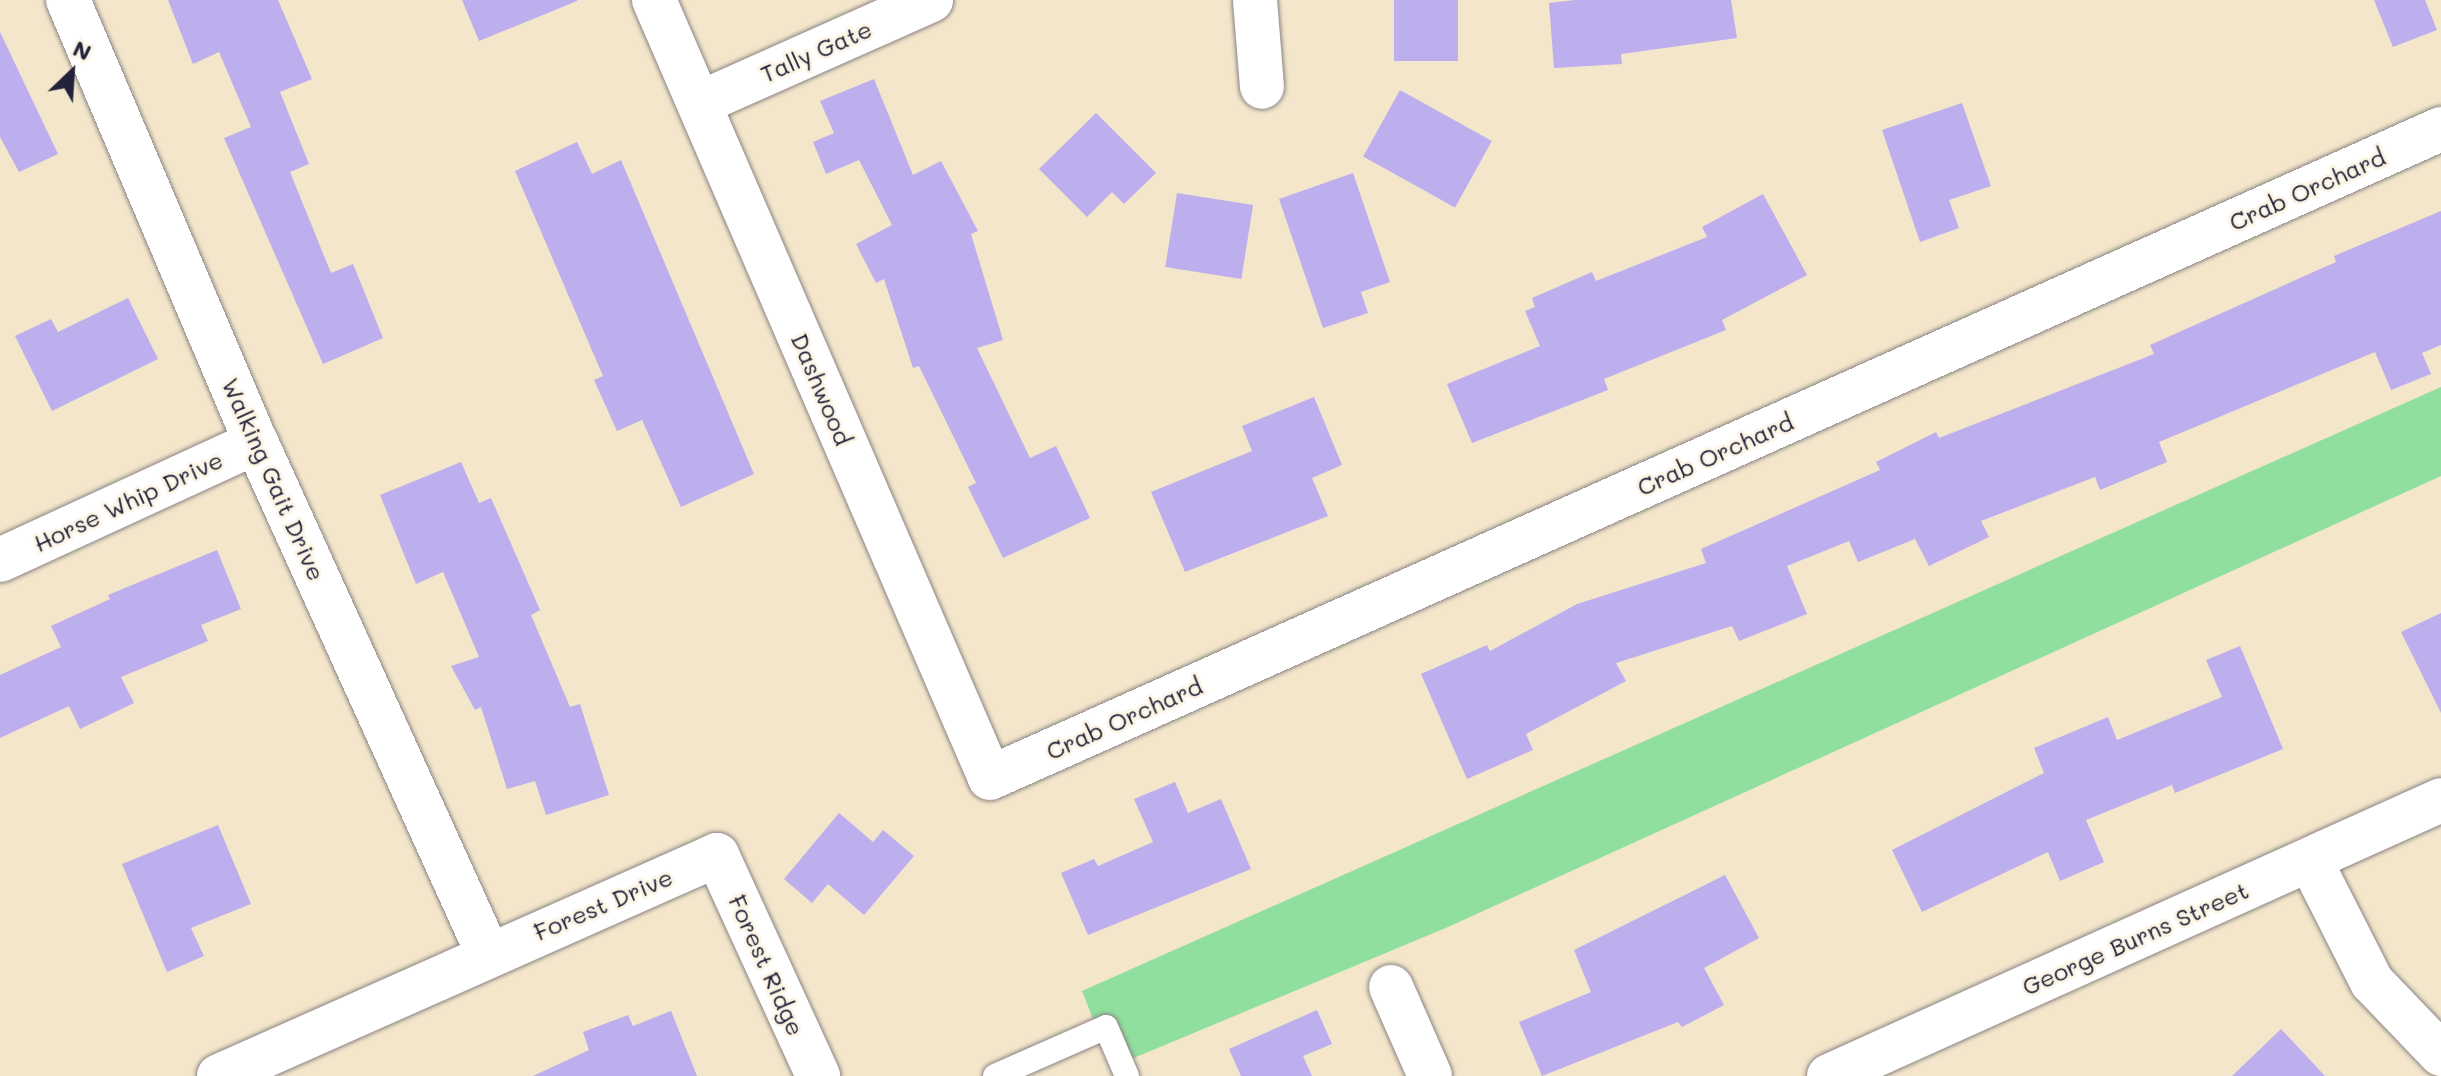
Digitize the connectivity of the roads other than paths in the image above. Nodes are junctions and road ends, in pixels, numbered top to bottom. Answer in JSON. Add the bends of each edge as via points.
{"nodes":[{"id":1,"x":68,"y":0,"type":"edge"},
{"id":2,"x":654,"y":0,"type":"edge"},
{"id":3,"x":931,"y":0,"type":"edge"},
{"id":4,"x":1255,"y":0,"type":"edge"},
{"id":5,"x":1262,"y":87,"type":"dead end"},
{"id":6,"x":700,"y":103,"type":"junction"},
{"id":7,"x":2441,"y":129,"type":"edge"},
{"id":8,"x":256,"y":442,"type":"junction"},
{"id":9,"x":0,"y":560,"type":"edge"},
{"id":10,"x":990,"y":778,"type":"joint"},
{"id":11,"x":2441,"y":800,"type":"edge"},
{"id":12,"x":717,"y":855,"type":"joint"},
{"id":13,"x":2310,"y":860,"type":"junction"},
{"id":14,"x":488,"y":954,"type":"junction"},
{"id":15,"x":1391,"y":987,"type":"dead end"},
{"id":16,"x":2441,"y":1054,"type":"edge"},
{"id":17,"x":219,"y":1076,"type":"edge"},
{"id":18,"x":818,"y":1076,"type":"edge"},
{"id":19,"x":995,"y":1076,"type":"edge"},
{"id":20,"x":1127,"y":1076,"type":"edge"},
{"id":21,"x":1430,"y":1076,"type":"edge"},
{"id":22,"x":1829,"y":1076,"type":"edge"}],
"edges":[{"from":1,"to":8,"type":"street","name":"Walking Gait Drive"},
{"from":2,"to":6,"type":"street","name":"Dashwood"},
{"from":3,"to":6,"type":"street","name":"Tally Gate"},
{"from":4,"to":5,"type":"street"},
{"from":6,"to":10,"type":"street","name":"Dashwood"},
{"from":7,"to":10,"type":"street","name":"Crab Orchard"},
{"from":8,"to":9,"type":"street","name":"Horse Whip Drive"},
{"from":8,"to":14,"type":"street","name":"Walking Gait Drive"},
{"from":11,"to":13,"type":"street","name":"George Burns Street"},
{"from":12,"to":14,"type":"street","name":"Forest Drive"},
{"from":12,"to":18,"type":"street","name":"Forest Ridge"},
{"from":13,"to":16,"type":"street","via":[[2372,982]]},
{"from":13,"to":22,"type":"street","name":"George Burns Street"},
{"from":14,"to":17,"type":"street","name":"Forest Drive"},
{"from":15,"to":21,"type":"street"},
{"from":19,"to":20,"type":"lane","via":[[1106,1027]]}]}
